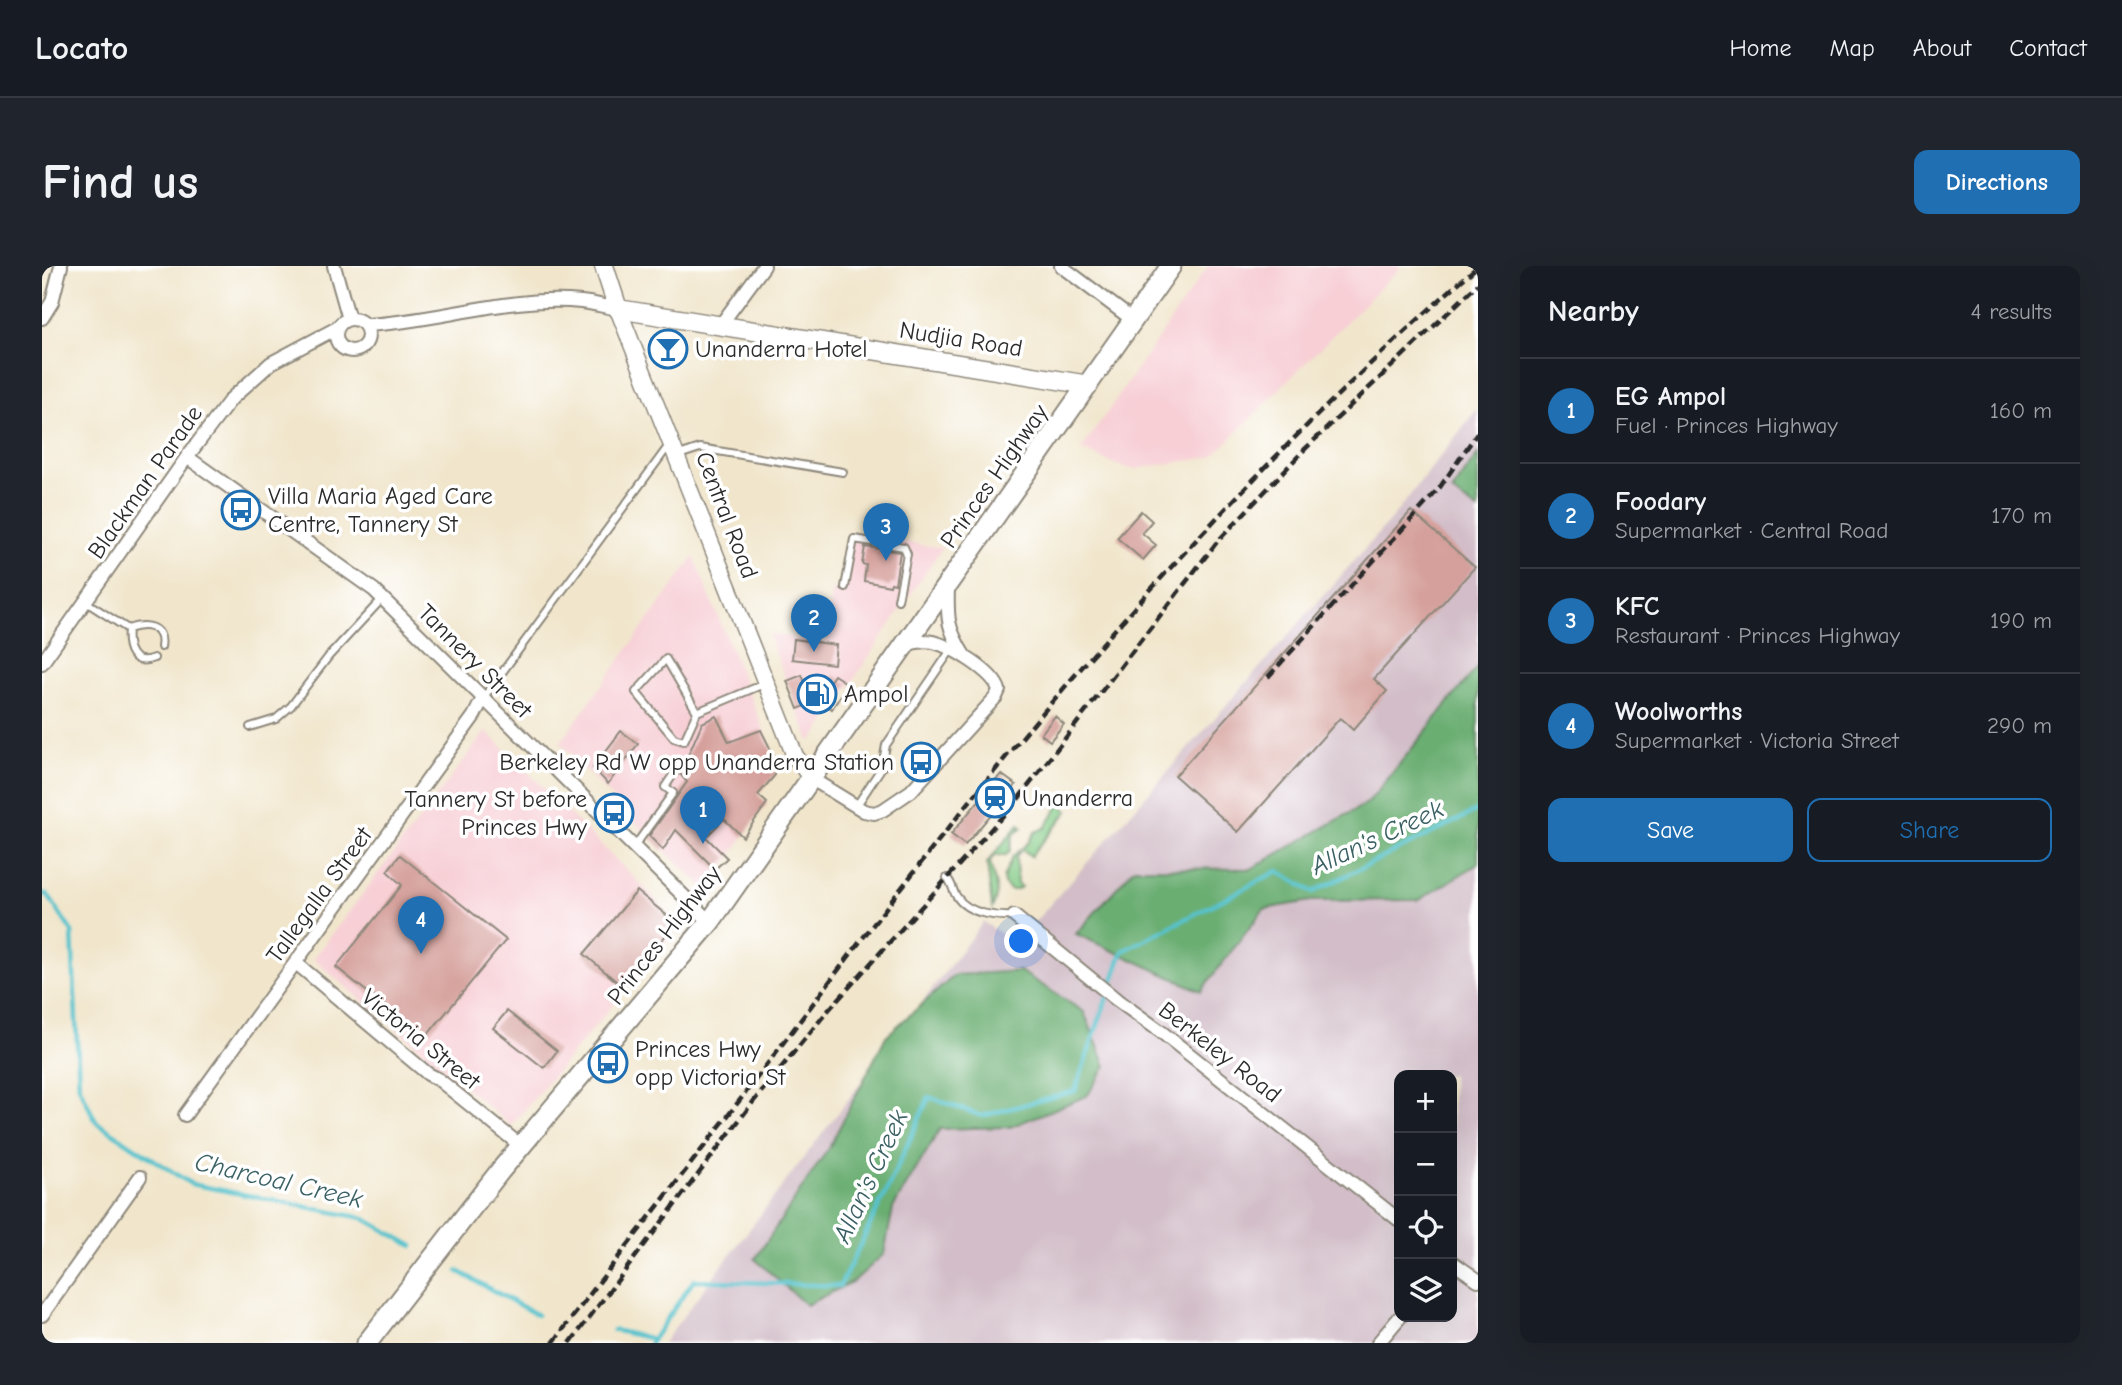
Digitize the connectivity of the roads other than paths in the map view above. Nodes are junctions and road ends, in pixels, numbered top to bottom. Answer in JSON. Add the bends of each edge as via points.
{"nodes":[{"id":1,"x":61,"y":266,"type":"edge"},
{"id":2,"x":334,"y":266,"type":"edge"},
{"id":3,"x":604,"y":266,"type":"edge"},
{"id":4,"x":764,"y":266,"type":"edge"},
{"id":5,"x":1060,"y":266,"type":"edge"},
{"id":6,"x":1171,"y":266,"type":"edge"},
{"id":7,"x":618,"y":309,"type":"junction"},
{"id":8,"x":42,"y":318,"type":"edge"},
{"id":9,"x":349,"y":319,"type":"junction"},
{"id":10,"x":1133,"y":320,"type":"junction"},
{"id":11,"x":719,"y":327,"type":"junction"},
{"id":12,"x":337,"y":328,"type":"junction"},
{"id":13,"x":367,"y":331,"type":"junction"},
{"id":14,"x":339,"y":344,"type":"junction"},
{"id":15,"x":302,"y":347,"type":"junction"},
{"id":16,"x":1089,"y":385,"type":"junction"},
{"id":17,"x":674,"y":449,"type":"junction"},
{"id":18,"x":187,"y":457,"type":"junction"},
{"id":19,"x":843,"y":472,"type":"dead end"},
{"id":20,"x":948,"y":585,"type":"junction"},
{"id":21,"x":845,"y":587,"type":"dead end"},
{"id":22,"x":383,"y":598,"type":"junction"},
{"id":23,"x":898,"y":600,"type":"dead end"},
{"id":24,"x":86,"y":602,"type":"junction"},
{"id":25,"x":128,"y":629,"type":"junction"},
{"id":26,"x":905,"y":645,"type":"junction"},
{"id":27,"x":161,"y":647,"type":"dead end"},
{"id":28,"x":951,"y":650,"type":"junction"},
{"id":29,"x":966,"y":657,"type":"junction"},
{"id":30,"x":154,"y":658,"type":"dead end"},
{"id":31,"x":42,"y":663,"type":"edge"},
{"id":32,"x":766,"y":683,"type":"junction"},
{"id":33,"x":483,"y":698,"type":"junction"},
{"id":34,"x":697,"y":712,"type":"junction"},
{"id":35,"x":250,"y":727,"type":"dead end"},
{"id":36,"x":675,"y":772,"type":"dead end"},
{"id":37,"x":811,"y":779,"type":"junction"},
{"id":38,"x":856,"y":807,"type":"junction"},
{"id":39,"x":633,"y":849,"type":"junction"},
{"id":40,"x":947,"y":878,"type":"dead end"},
{"id":41,"x":1014,"y":916,"type":"joint"},
{"id":42,"x":710,"y":922,"type":"junction"},
{"id":43,"x":296,"y":963,"type":"junction"},
{"id":44,"x":185,"y":1115,"type":"dead end"},
{"id":45,"x":521,"y":1146,"type":"junction"},
{"id":46,"x":140,"y":1177,"type":"dead end"},
{"id":47,"x":1394,"y":1216,"type":"edge"},
{"id":48,"x":1457,"y":1265,"type":"edge"},
{"id":49,"x":1478,"y":1280,"type":"edge"},
{"id":50,"x":42,"y":1315,"type":"edge"},
{"id":51,"x":1396,"y":1322,"type":"edge"},
{"id":52,"x":367,"y":1343,"type":"edge"},
{"id":53,"x":1378,"y":1343,"type":"edge"}],
"edges":[{"from":1,"to":8,"type":"street","via":[[52,302]]},
{"from":2,"to":9,"type":"street"},
{"from":3,"to":7,"type":"main road","name":"Central Road"},
{"from":4,"to":11,"type":"street"},
{"from":5,"to":10,"type":"street"},
{"from":6,"to":10,"type":"main road","name":"Princes Highway"},
{"from":7,"to":11,"type":"main road","name":"Nudjia Road"},
{"from":7,"to":13,"type":"street","via":[[544,302],[473,310]]},
{"from":7,"to":17,"type":"street","name":"Central Road"},
{"from":9,"to":12,"type":"street"},
{"from":9,"to":13,"type":"street","via":[[358,320]]},
{"from":10,"to":16,"type":"main road","name":"Princes Highway"},
{"from":11,"to":16,"type":"main road","name":"Nudjia Road"},
{"from":12,"to":14,"type":"street"},
{"from":12,"to":15,"type":"street","name":"Blackman Parade"},
{"from":13,"to":14,"type":"street","via":[[365,345],[358,350],[349,351]]},
{"from":14,"to":15,"type":"street","name":"Blackman Parade"},
{"from":15,"to":18,"type":"street","name":"Blackman Parade","via":[[271,363],[231,399]]},
{"from":16,"to":20,"type":"main road","name":"Princes Highway"},
{"from":17,"to":19,"type":"lane","via":[[700,448]]},
{"from":17,"to":32,"type":"street","name":"Central Road"},
{"from":17,"to":33,"type":"lane"},
{"from":18,"to":22,"type":"street","name":"Tannery Street"},
{"from":18,"to":24,"type":"street","name":"Blackman Parade"},
{"from":20,"to":26,"type":"main road","name":"Princes Highway"},
{"from":20,"to":29,"type":"street","via":[[949,624]]},
{"from":21,"to":23,"type":"lane","via":[[854,539],[904,547]]},
{"from":22,"to":33,"type":"street","name":"Tannery Street"},
{"from":22,"to":35,"type":"lane","via":[[291,706],[276,719]]},
{"from":24,"to":25,"type":"lane"},
{"from":24,"to":31,"type":"street","name":"Blackman Parade"},
{"from":25,"to":27,"type":"lane","via":[[139,625],[159,631]]},
{"from":25,"to":30,"type":"lane","via":[[131,654],[137,660]]},
{"from":26,"to":28,"type":"street","via":[[928,641]]},
{"from":26,"to":37,"type":"main road","name":"Princes Highway"},
{"from":28,"to":29,"type":"street"},
{"from":28,"to":38,"type":"lane","via":[[886,745],[882,767]]},
{"from":29,"to":38,"type":"street","via":[[996,683],[995,700],[893,805],[869,813]]},
{"from":32,"to":34,"type":"lane"},
{"from":32,"to":37,"type":"street","name":"Central Road","via":[[795,757]]},
{"from":33,"to":39,"type":"street","name":"Tannery Street"},
{"from":33,"to":43,"type":"street","name":"Tallegalla Street"},
{"from":34,"to":34,"type":"lane","via":[[684,741],[674,738],[636,692],[666,659]]},
{"from":36,"to":39,"type":"lane","via":[[665,787],[673,793]]},
{"from":37,"to":38,"type":"street"},
{"from":37,"to":42,"type":"main road","name":"Princes Highway"},
{"from":39,"to":42,"type":"street","name":"Tannery Street"},
{"from":40,"to":41,"type":"lane","via":[[956,897],[967,905],[998,917]]},
{"from":41,"to":47,"type":"street","name":"Berkeley Road"},
{"from":42,"to":45,"type":"main road","name":"Princes Highway"},
{"from":43,"to":44,"type":"street","name":"Tallegalla Street"},
{"from":43,"to":45,"type":"street","name":"Victoria Street"},
{"from":45,"to":52,"type":"main road","name":"Princes Highway"},
{"from":46,"to":50,"type":"street"},
{"from":48,"to":49,"type":"street"},
{"from":51,"to":53,"type":"street"}]}
